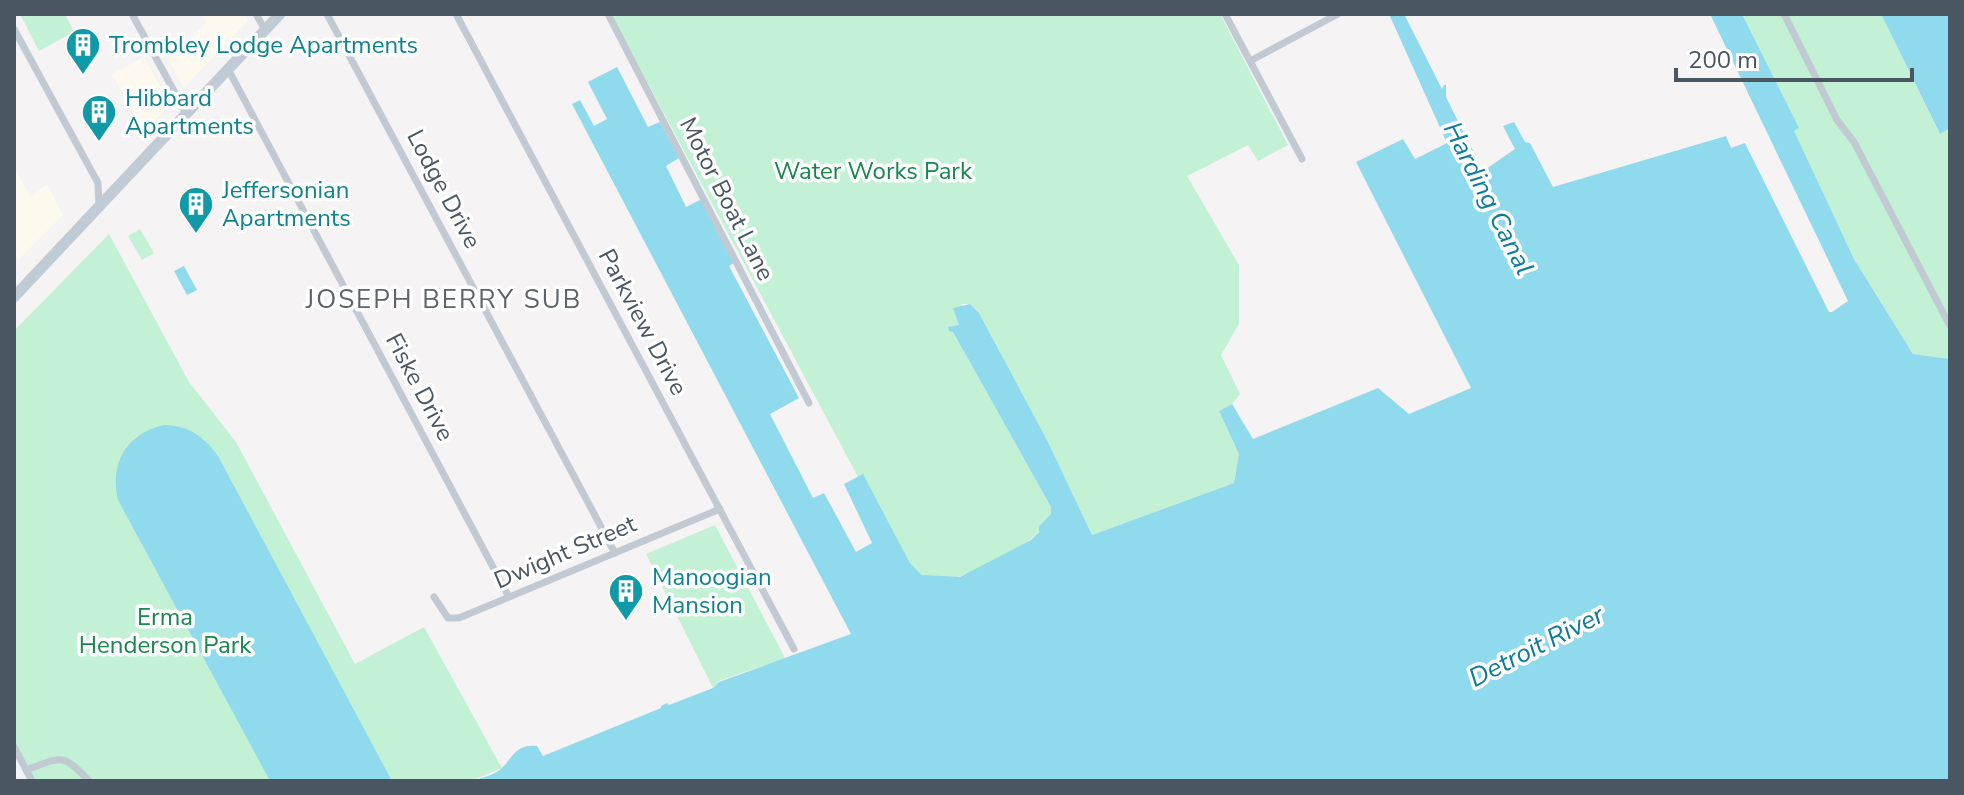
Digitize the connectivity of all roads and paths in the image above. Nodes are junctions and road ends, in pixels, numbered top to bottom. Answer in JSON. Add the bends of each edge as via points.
{"nodes":[{"id":1,"x":132,"y":14,"type":"edge"},
{"id":2,"x":256,"y":14,"type":"edge"},
{"id":3,"x":280,"y":14,"type":"edge"},
{"id":4,"x":327,"y":14,"type":"edge"},
{"id":5,"x":456,"y":14,"type":"edge"},
{"id":6,"x":608,"y":14,"type":"edge"},
{"id":7,"x":1225,"y":14,"type":"edge"},
{"id":8,"x":1338,"y":14,"type":"edge"},
{"id":9,"x":1784,"y":14,"type":"edge"},
{"id":10,"x":14,"y":29,"type":"edge"},
{"id":11,"x":265,"y":30,"type":"junction"},
{"id":12,"x":1250,"y":61,"type":"junction"},
{"id":13,"x":228,"y":69,"type":"junction"},
{"id":14,"x":186,"y":113,"type":"junction"},
{"id":15,"x":1302,"y":159,"type":"dead end"},
{"id":16,"x":99,"y":206,"type":"junction"},
{"id":17,"x":16,"y":290,"type":"edge"},
{"id":18,"x":1950,"y":326,"type":"edge"},
{"id":19,"x":809,"y":403,"type":"dead end"},
{"id":20,"x":720,"y":509,"type":"junction"},
{"id":21,"x":615,"y":553,"type":"junction"},
{"id":22,"x":434,"y":597,"type":"dead end"},
{"id":23,"x":509,"y":597,"type":"junction"},
{"id":24,"x":794,"y":649,"type":"dead end"},
{"id":25,"x":15,"y":750,"type":"edge"},
{"id":26,"x":26,"y":770,"type":"junction"},
{"id":27,"x":32,"y":781,"type":"edge"},
{"id":28,"x":89,"y":781,"type":"edge"}],
"edges":[{"from":1,"to":14,"type":"street"},
{"from":2,"to":11,"type":"street"},
{"from":3,"to":11,"type":"main road"},
{"from":4,"to":21,"type":"street","name":"Lodge Drive"},
{"from":5,"to":20,"type":"street","name":"Parkview Drive"},
{"from":6,"to":19,"type":"street","name":"Motor Boat Lane"},
{"from":7,"to":12,"type":"street"},
{"from":8,"to":12,"type":"street"},
{"from":9,"to":18,"type":"street"},
{"from":10,"to":16,"type":"street","via":[[98,183]]},
{"from":11,"to":13,"type":"main road"},
{"from":12,"to":15,"type":"street"},
{"from":13,"to":14,"type":"main road"},
{"from":13,"to":23,"type":"street","name":"Fiske Drive"},
{"from":14,"to":16,"type":"main road"},
{"from":16,"to":17,"type":"main road"},
{"from":20,"to":21,"type":"street","name":"Dwight Street"},
{"from":20,"to":24,"type":"street","name":"Parkview Drive"},
{"from":21,"to":23,"type":"street","name":"Dwight Street"},
{"from":22,"to":23,"type":"street","name":"Dwight Street","via":[[444,615],[454,619]]},
{"from":25,"to":26,"type":"street"},
{"from":26,"to":27,"type":"street"},
{"from":26,"to":28,"type":"street","via":[[63,758]]}]}
